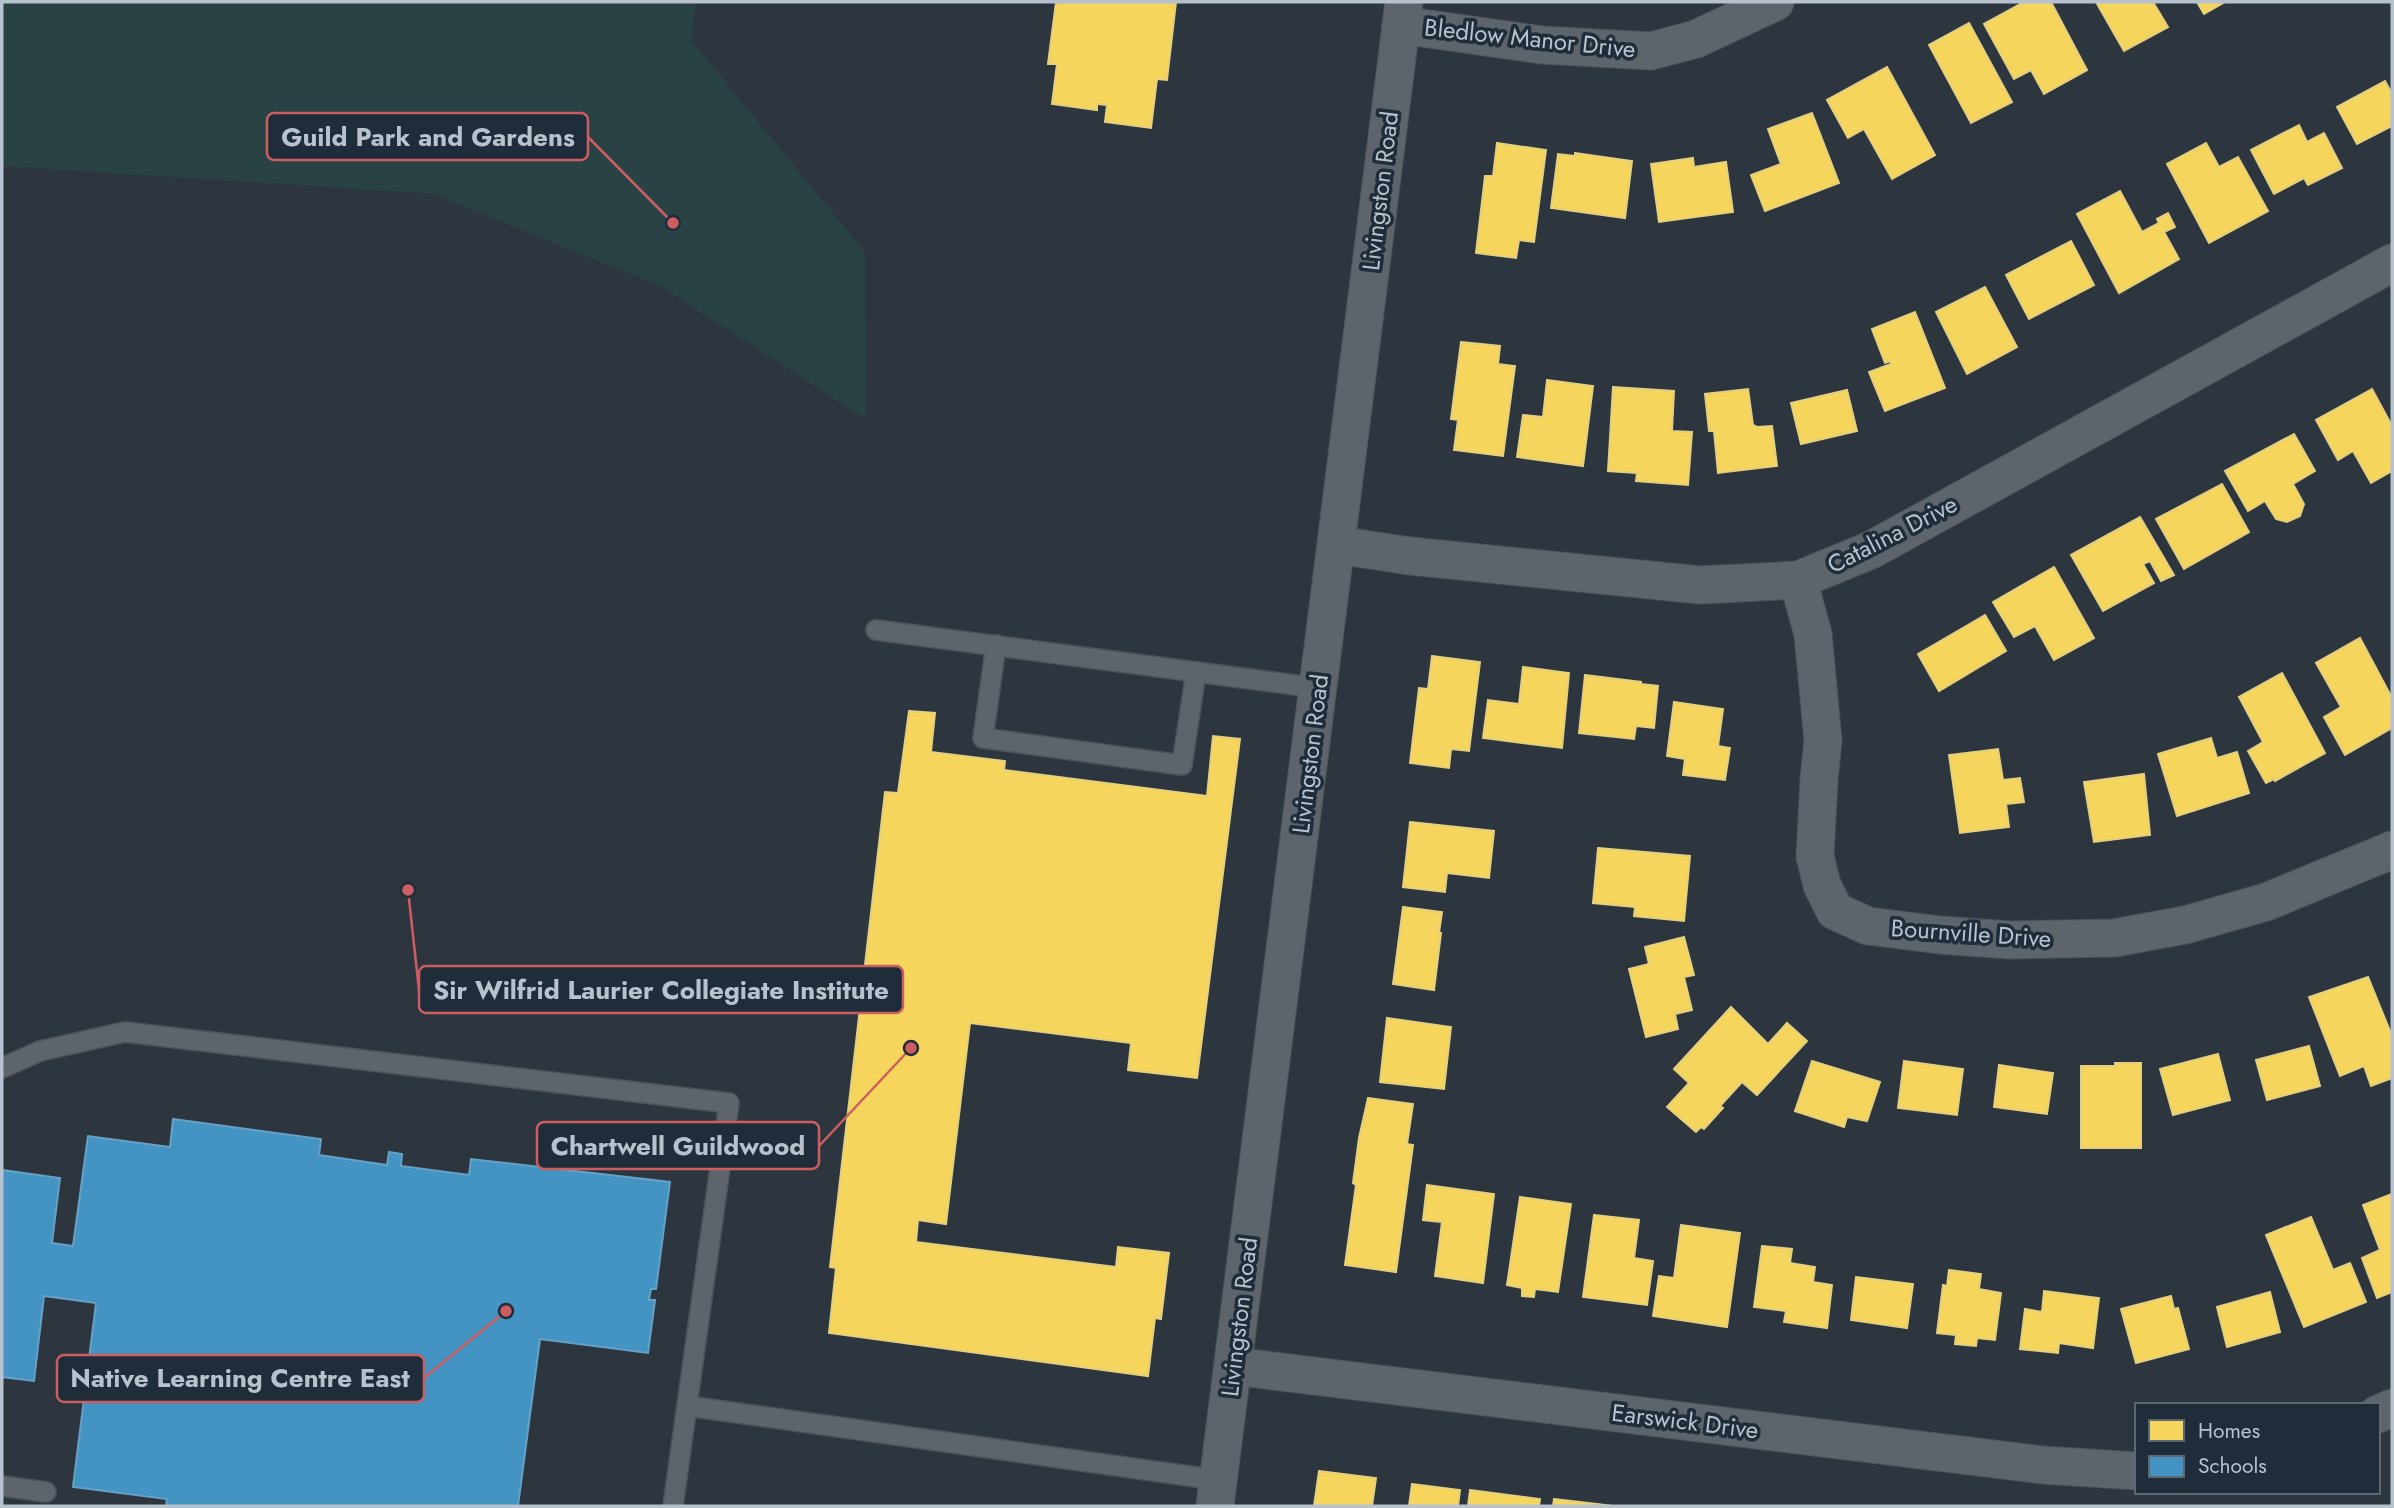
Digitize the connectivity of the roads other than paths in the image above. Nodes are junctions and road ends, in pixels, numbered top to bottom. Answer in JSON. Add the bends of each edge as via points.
{"nodes":[{"id":1,"x":1775,"y":2,"type":"edge"},
{"id":2,"x":1402,"y":13,"type":"edge"},
{"id":3,"x":2392,"y":263,"type":"edge"},
{"id":4,"x":1336,"y":545,"type":"junction"},
{"id":5,"x":1798,"y":580,"type":"junction"},
{"id":6,"x":876,"y":630,"type":"dead end"},
{"id":7,"x":996,"y":645,"type":"junction"},
{"id":8,"x":1196,"y":671,"type":"junction"},
{"id":9,"x":1318,"y":688,"type":"junction"},
{"id":10,"x":2392,"y":850,"type":"edge"},
{"id":11,"x":2,"y":1068,"type":"edge"},
{"id":12,"x":1233,"y":1366,"type":"junction"},
{"id":13,"x":687,"y":1406,"type":"junction"},
{"id":14,"x":2135,"y":1471,"type":"edge"},
{"id":15,"x":2,"y":1486,"type":"edge"},
{"id":16,"x":46,"y":1492,"type":"dead end"},
{"id":17,"x":1216,"y":1493,"type":"edge"},
{"id":18,"x":673,"y":1506,"type":"edge"}],
"edges":[{"from":1,"to":2,"type":"street","name":"Bledlow Manor Drive","via":[[1696,39],[1651,51],[1542,45]]},
{"from":2,"to":4,"type":"street","name":"Livingston Road"},
{"from":3,"to":5,"type":"street","name":"Catalina Drive","via":[[1871,550]]},
{"from":4,"to":5,"type":"street","name":"Catalina Drive","via":[[1700,585]]},
{"from":4,"to":9,"type":"street","name":"Livingston Road"},
{"from":5,"to":10,"type":"street","name":"Bournville Drive","via":[[1813,634],[1823,741],[1815,856],[1835,911],[1868,926],[2010,940],[2114,938],[2186,925],[2266,902]]},
{"from":6,"to":7,"type":"lane"},
{"from":7,"to":8,"type":"lane"},
{"from":7,"to":8,"type":"lane","via":[[983,738],[1182,765]]},
{"from":8,"to":9,"type":"lane"},
{"from":9,"to":12,"type":"street","name":"Livingston Road"},
{"from":11,"to":13,"type":"lane","via":[[40,1051],[125,1032],[729,1103]]},
{"from":12,"to":14,"type":"street","name":"Earswick Drive","via":[[2029,1463]]},
{"from":12,"to":17,"type":"street","name":"Livingston Road"},
{"from":13,"to":17,"type":"lane"},
{"from":13,"to":18,"type":"lane"},
{"from":15,"to":16,"type":"lane"}]}
